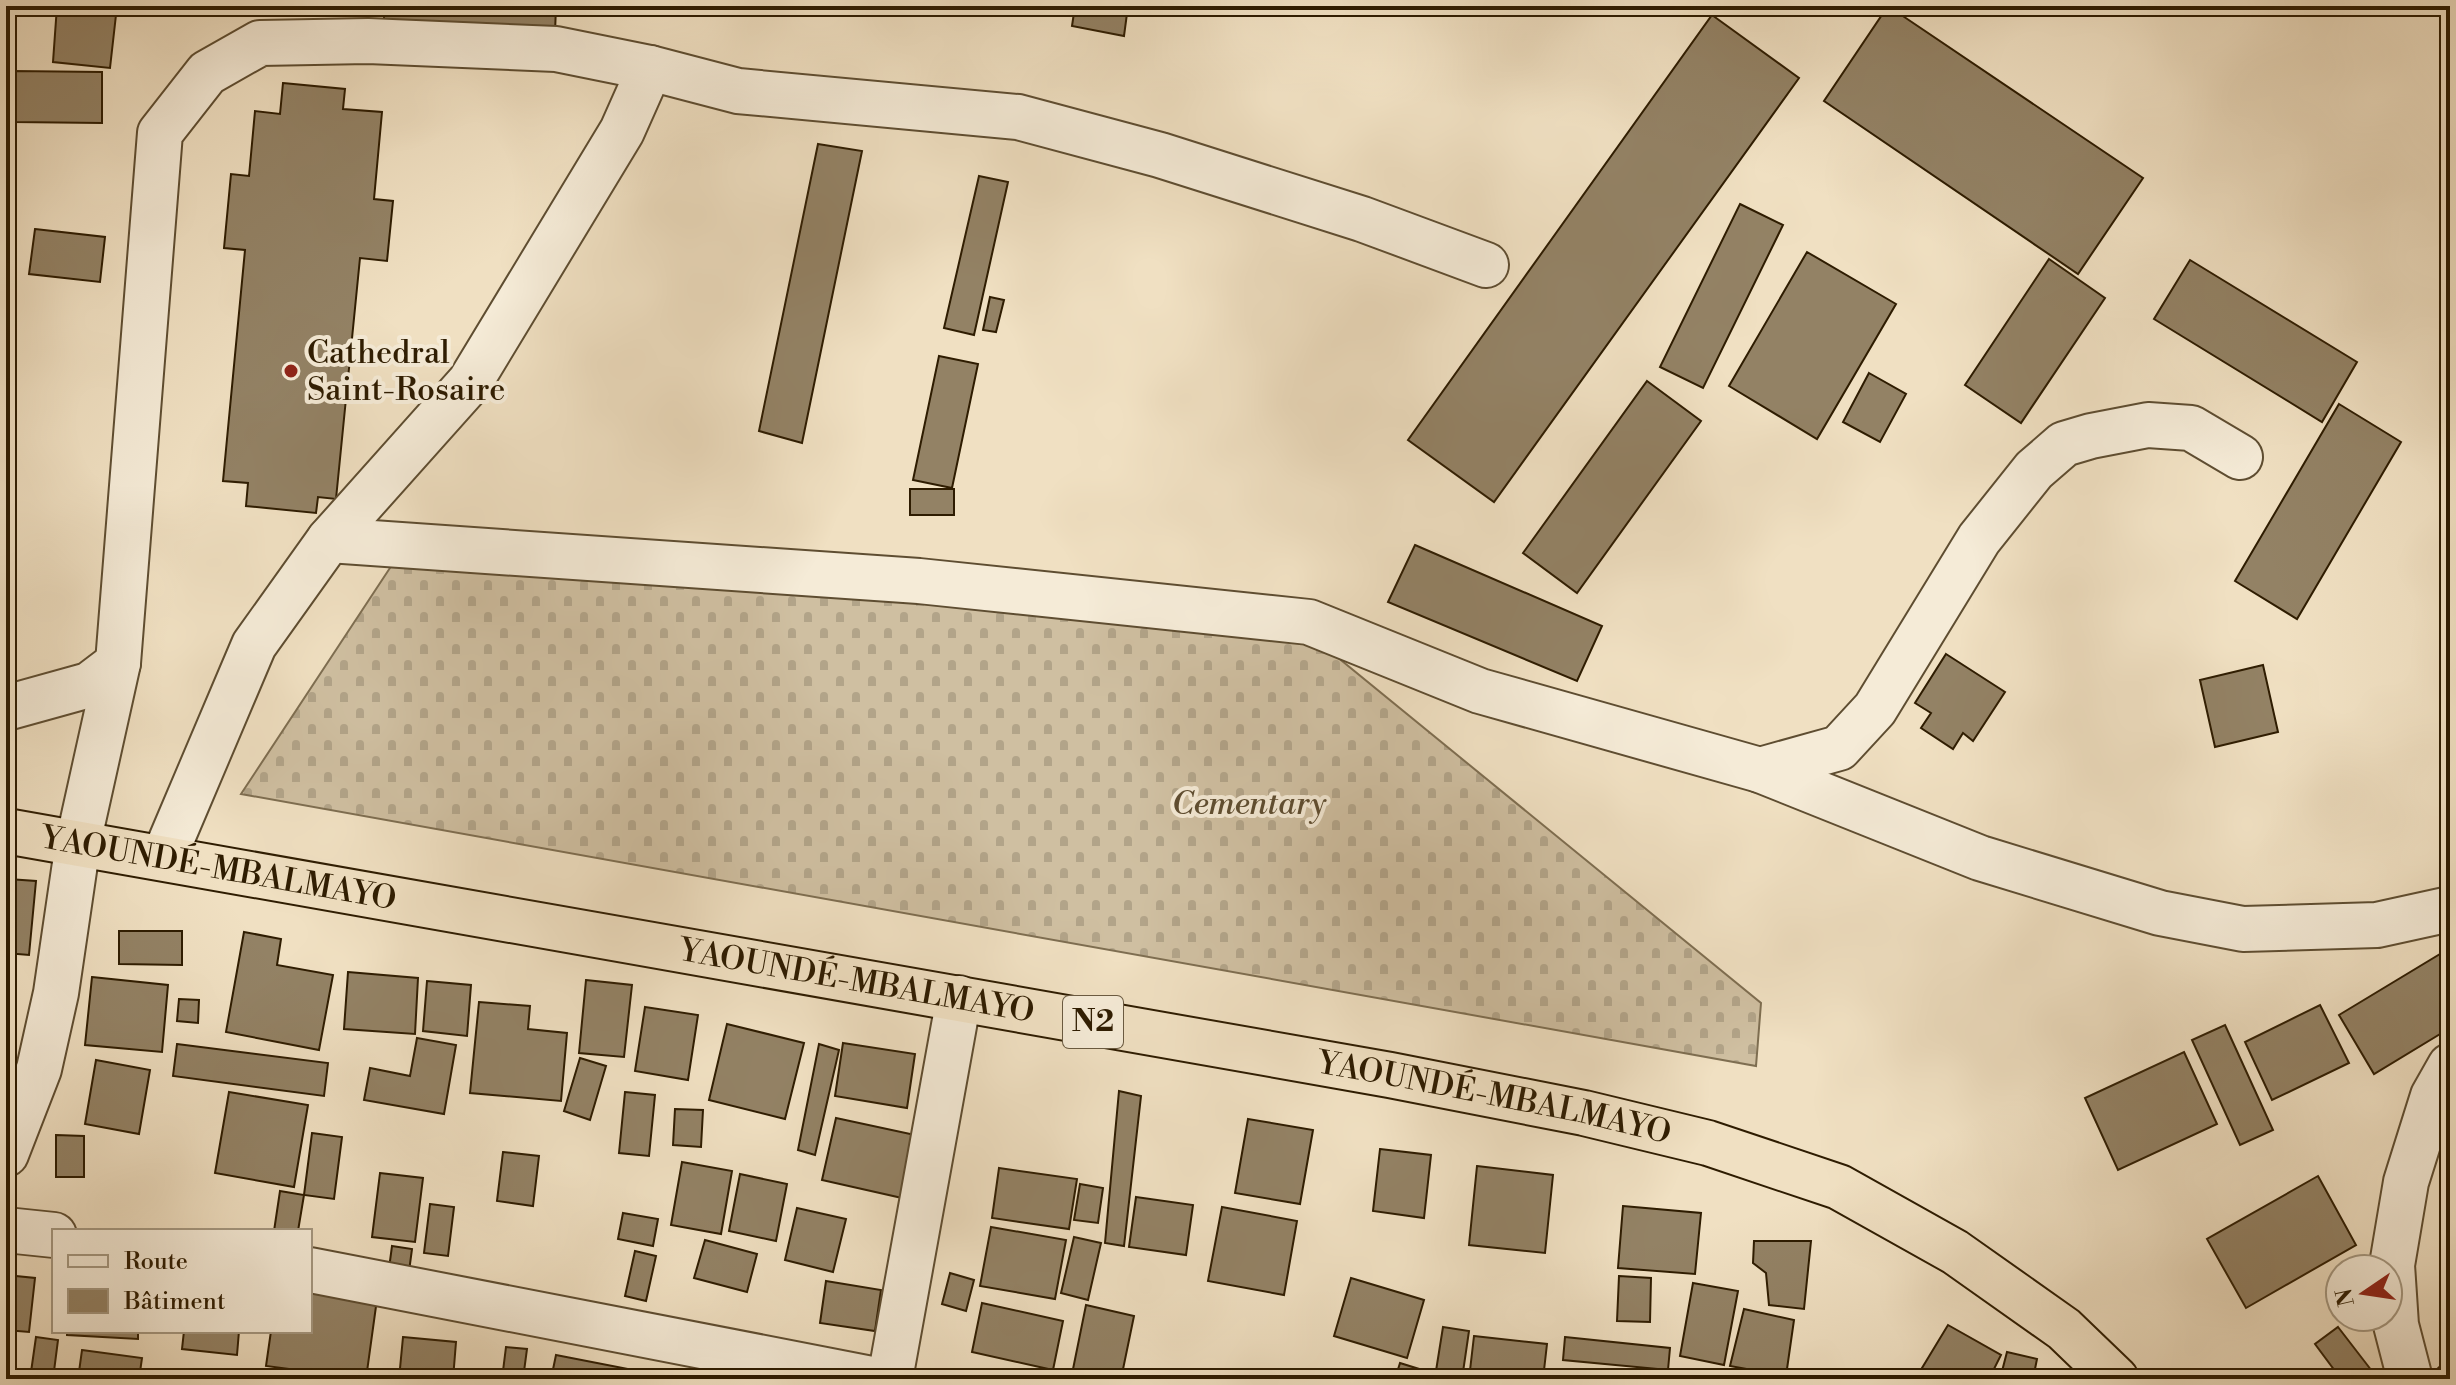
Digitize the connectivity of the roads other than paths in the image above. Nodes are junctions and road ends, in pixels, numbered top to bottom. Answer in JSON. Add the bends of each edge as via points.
{"nodes":[{"id":1,"x":650,"y":68,"type":"junction"},
{"id":2,"x":1486,"y":265,"type":"dead end"},
{"id":3,"x":2240,"y":457,"type":"dead end"},
{"id":4,"x":329,"y":540,"type":"junction"},
{"id":5,"x":118,"y":663,"type":"junction"},
{"id":6,"x":6,"y":708,"type":"edge"},
{"id":7,"x":1760,"y":770,"type":"junction"},
{"id":8,"x":6,"y":831,"type":"edge"},
{"id":9,"x":78,"y":843,"type":"junction"},
{"id":10,"x":164,"y":857,"type":"junction"},
{"id":11,"x":2450,"y":909,"type":"edge"},
{"id":12,"x":959,"y":998,"type":"junction"},
{"id":13,"x":2450,"y":1066,"type":"edge"},
{"id":14,"x":6,"y":1154,"type":"edge"},
{"id":15,"x":6,"y":1230,"type":"edge"},
{"id":16,"x":52,"y":1235,"type":"edge"},
{"id":17,"x":312,"y":1270,"type":"edge"},
{"id":18,"x":872,"y":1379,"type":"edge"},
{"id":19,"x":890,"y":1379,"type":"edge"},
{"id":20,"x":2116,"y":1379,"type":"edge"},
{"id":21,"x":2410,"y":1379,"type":"edge"}],
"edges":[{"from":1,"to":2,"type":"street","via":[[738,91],[1018,117],[1160,155]]},
{"from":1,"to":4,"type":"street","via":[[622,131],[470,382]]},
{"from":1,"to":5,"type":"street","via":[[556,49],[321,41],[260,43],[207,73],[160,133]]},
{"from":3,"to":7,"type":"street","via":[[2191,428],[2148,425],[2064,444],[2034,470],[1979,539],[1875,709],[1839,748]]},
{"from":4,"to":7,"type":"street","via":[[919,581],[1309,622],[1480,691]]},
{"from":4,"to":10,"type":"street","via":[[254,645]]},
{"from":5,"to":6,"type":"street","via":[[89,685]]},
{"from":5,"to":9,"type":"street"},
{"from":7,"to":11,"type":"street","via":[[1980,858],[2160,913],[2243,929],[2377,925]]},
{"from":8,"to":9,"type":"highway","name":"YAOUNDÉ-MBALMAYO","number":"N2"},
{"from":9,"to":10,"type":"highway","name":"YAOUNDÉ-MBALMAYO","number":"N2"},
{"from":9,"to":14,"type":"street","via":[[43,1054]]},
{"from":10,"to":12,"type":"highway","name":"YAOUNDÉ-MBALMAYO","number":"N2"},
{"from":12,"to":19,"type":"street"},
{"from":12,"to":20,"type":"highway","name":"YAOUNDÉ-MBALMAYO","number":"N2","via":[[1390,1075],[1708,1143],[1839,1187],[1955,1252],[2064,1329]]},
{"from":13,"to":21,"type":"street","via":[[2433,1096],[2406,1182],[2392,1265],[2396,1325]]},
{"from":15,"to":16,"type":"street"},
{"from":17,"to":18,"type":"street"}]}
